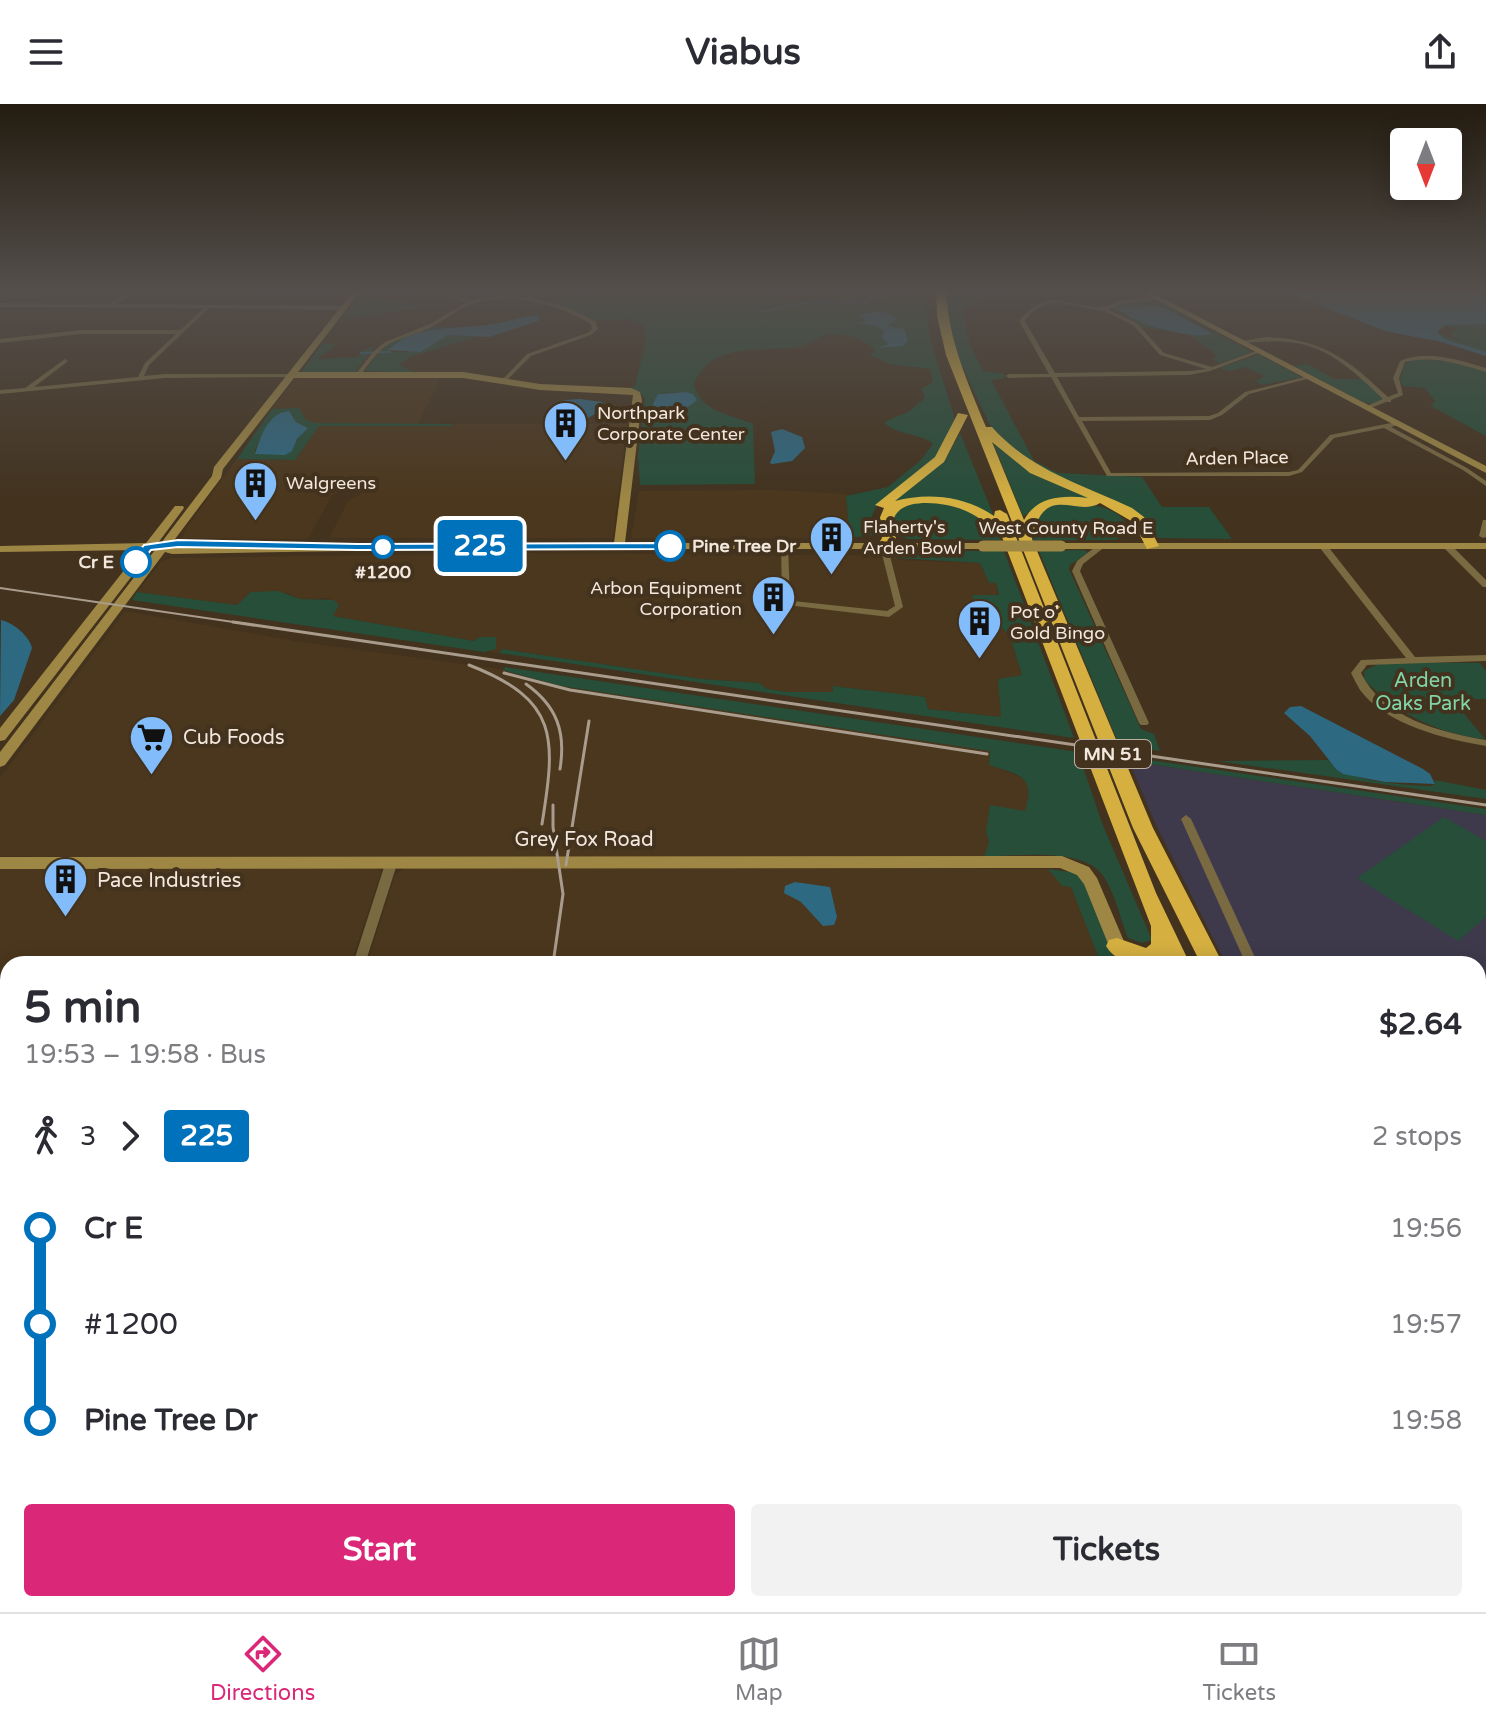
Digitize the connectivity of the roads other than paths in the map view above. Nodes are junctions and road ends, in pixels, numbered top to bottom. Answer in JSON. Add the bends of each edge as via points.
{"nodes":[{"id":1,"x":152,"y":359,"type":"edge"},
{"id":2,"x":303,"y":359,"type":"edge"},
{"id":3,"x":371,"y":359,"type":"edge"},
{"id":4,"x":525,"y":359,"type":"edge"},
{"id":5,"x":944,"y":359,"type":"edge"},
{"id":6,"x":952,"y":359,"type":"edge"},
{"id":7,"x":1042,"y":359,"type":"edge"},
{"id":8,"x":1181,"y":359,"type":"edge"},
{"id":9,"x":1237,"y":359,"type":"edge"},
{"id":10,"x":1272,"y":359,"type":"edge"},
{"id":11,"x":1341,"y":359,"type":"edge"},
{"id":12,"x":1406,"y":359,"type":"edge"},
{"id":13,"x":1434,"y":359,"type":"edge"},
{"id":14,"x":65,"y":361,"type":"dead end"},
{"id":15,"x":1212,"y":368,"type":"junction"},
{"id":16,"x":1486,"y":370,"type":"edge"},
{"id":17,"x":1050,"y":374,"type":"junction"},
{"id":18,"x":291,"y":375,"type":"junction"},
{"id":19,"x":358,"y":375,"type":"junction"},
{"id":20,"x":1009,"y":376,"type":"dead end"},
{"id":21,"x":140,"y":378,"type":"junction"},
{"id":22,"x":1308,"y":378,"type":"junction"},
{"id":23,"x":504,"y":381,"type":"junction"},
{"id":24,"x":26,"y":390,"type":"junction"},
{"id":25,"x":0,"y":392,"type":"edge"},
{"id":26,"x":1389,"y":401,"type":"junction"},
{"id":27,"x":1366,"y":408,"type":"junction"},
{"id":28,"x":968,"y":412,"type":"junction"},
{"id":29,"x":1076,"y":419,"type":"junction"},
{"id":30,"x":1396,"y":424,"type":"junction"},
{"id":31,"x":1384,"y":426,"type":"junction"},
{"id":32,"x":1486,"y":470,"type":"edge"},
{"id":33,"x":217,"y":471,"type":"junction"},
{"id":34,"x":1486,"y":484,"type":"edge"},
{"id":35,"x":1486,"y":522,"type":"edge"},
{"id":36,"x":1017,"y":537,"type":"junction"},
{"id":37,"x":1484,"y":541,"type":"edge"},
{"id":38,"x":619,"y":546,"type":"junction"},
{"id":39,"x":784,"y":546,"type":"junction"},
{"id":40,"x":884,"y":546,"type":"junction"},
{"id":41,"x":1102,"y":546,"type":"junction"},
{"id":42,"x":1148,"y":546,"type":"junction"},
{"id":43,"x":1323,"y":546,"type":"junction"},
{"id":44,"x":1447,"y":546,"type":"junction"},
{"id":45,"x":148,"y":547,"type":"junction"},
{"id":46,"x":162,"y":547,"type":"junction"},
{"id":47,"x":0,"y":549,"type":"edge"},
{"id":48,"x":1486,"y":585,"type":"edge"},
{"id":49,"x":1486,"y":658,"type":"edge"},
{"id":50,"x":1413,"y":660,"type":"junction"},
{"id":51,"x":1144,"y":723,"type":"dead end"},
{"id":52,"x":0,"y":737,"type":"edge"},
{"id":53,"x":1486,"y":743,"type":"edge"},
{"id":54,"x":0,"y":762,"type":"edge"},
{"id":55,"x":1186,"y":819,"type":"dead end"},
{"id":56,"x":392,"y":861,"type":"junction"},
{"id":57,"x":0,"y":863,"type":"edge"},
{"id":58,"x":1161,"y":925,"type":"junction"},
{"id":59,"x":1119,"y":955,"type":"edge"},
{"id":60,"x":362,"y":956,"type":"edge"},
{"id":61,"x":1151,"y":956,"type":"edge"},
{"id":62,"x":1175,"y":956,"type":"edge"},
{"id":63,"x":1208,"y":956,"type":"edge"},
{"id":64,"x":1248,"y":956,"type":"edge"}],
"edges":[{"from":1,"to":21,"type":"street"},
{"from":2,"to":18,"type":"street"},
{"from":3,"to":19,"type":"street"},
{"from":4,"to":23,"type":"street"},
{"from":5,"to":28,"type":"highway","number":"MN 51"},
{"from":6,"to":28,"type":"highway","number":"MN 51"},
{"from":7,"to":17,"type":"street"},
{"from":8,"to":15,"type":"street"},
{"from":9,"to":15,"type":"street"},
{"from":10,"to":22,"type":"street"},
{"from":11,"to":26,"type":"street"},
{"from":12,"to":26,"type":"street","via":[[1397,372],[1401,394]]},
{"from":13,"to":16,"type":"street"},
{"from":14,"to":24,"type":"street"},
{"from":15,"to":17,"type":"street","via":[[1178,374]]},
{"from":17,"to":20,"type":"street"},
{"from":17,"to":29,"type":"street"},
{"from":18,"to":19,"type":"street"},
{"from":18,"to":21,"type":"street"},
{"from":18,"to":33,"type":"street"},
{"from":19,"to":23,"type":"street","via":[[463,375]]},
{"from":21,"to":24,"type":"street"},
{"from":22,"to":27,"type":"street"},
{"from":22,"to":29,"type":"street","via":[[1253,390],[1210,418]]},
{"from":23,"to":38,"type":"street","via":[[637,394]]},
{"from":24,"to":25,"type":"street"},
{"from":26,"to":27,"type":"street"},
{"from":27,"to":30,"type":"street"},
{"from":28,"to":36,"type":"highway","number":"MN 51"},
{"from":28,"to":40,"type":"highway","via":[[941,460],[880,507],[876,525]]},
{"from":28,"to":42,"type":"highway","via":[[1014,459],[1127,511],[1139,520]]},
{"from":29,"to":31,"type":"street","name":"Arden Place","via":[[1109,475],[1289,474],[1300,471],[1332,436]]},
{"from":30,"to":31,"type":"street","name":"Arden Place"},
{"from":30,"to":32,"type":"street"},
{"from":31,"to":34,"type":"street"},
{"from":33,"to":45,"type":"street","via":[[206,477]]},
{"from":33,"to":46,"type":"street"},
{"from":35,"to":37,"type":"street"},
{"from":36,"to":40,"type":"highway","via":[[975,509],[926,500],[903,504],[888,514]]},
{"from":36,"to":42,"type":"highway","via":[[1036,510],[1079,501],[1120,513]]},
{"from":36,"to":58,"type":"highway","number":"MN 51"},
{"from":36,"to":63,"type":"highway","number":"MN 51","via":[[1143,828]]},
{"from":37,"to":44,"type":"street","name":"West County Road E"},
{"from":38,"to":39,"type":"street","name":"West County Road E"},
{"from":38,"to":46,"type":"street","name":"West County Road E","via":[[311,551]]},
{"from":39,"to":40,"type":"street","name":"West County Road E"},
{"from":39,"to":40,"type":"street","via":[[790,603],[886,614],[899,607]]},
{"from":40,"to":41,"type":"street","name":"West County Road E","bridge":true},
{"from":41,"to":42,"type":"street","name":"West County Road E"},
{"from":41,"to":51,"type":"street","via":[[1076,571]]},
{"from":42,"to":43,"type":"street","name":"West County Road E"},
{"from":43,"to":44,"type":"street","name":"West County Road E"},
{"from":43,"to":50,"type":"street"},
{"from":44,"to":48,"type":"street"},
{"from":45,"to":46,"type":"street","name":"West County Road E"},
{"from":45,"to":47,"type":"street","name":"West County Road E"},
{"from":45,"to":52,"type":"street"},
{"from":46,"to":54,"type":"street"},
{"from":49,"to":50,"type":"street"},
{"from":50,"to":53,"type":"street","via":[[1369,659],[1356,668],[1356,677],[1365,690],[1404,718]]},
{"from":55,"to":64,"type":"street"},
{"from":56,"to":57,"type":"street","name":"Grey Fox Road"},
{"from":56,"to":59,"type":"street","name":"Grey Fox Road","via":[[1062,862],[1083,871],[1091,882]]},
{"from":56,"to":60,"type":"street"},
{"from":58,"to":61,"type":"highway","via":[[1162,947]]},
{"from":58,"to":62,"type":"highway","number":"MN 51"}]}
